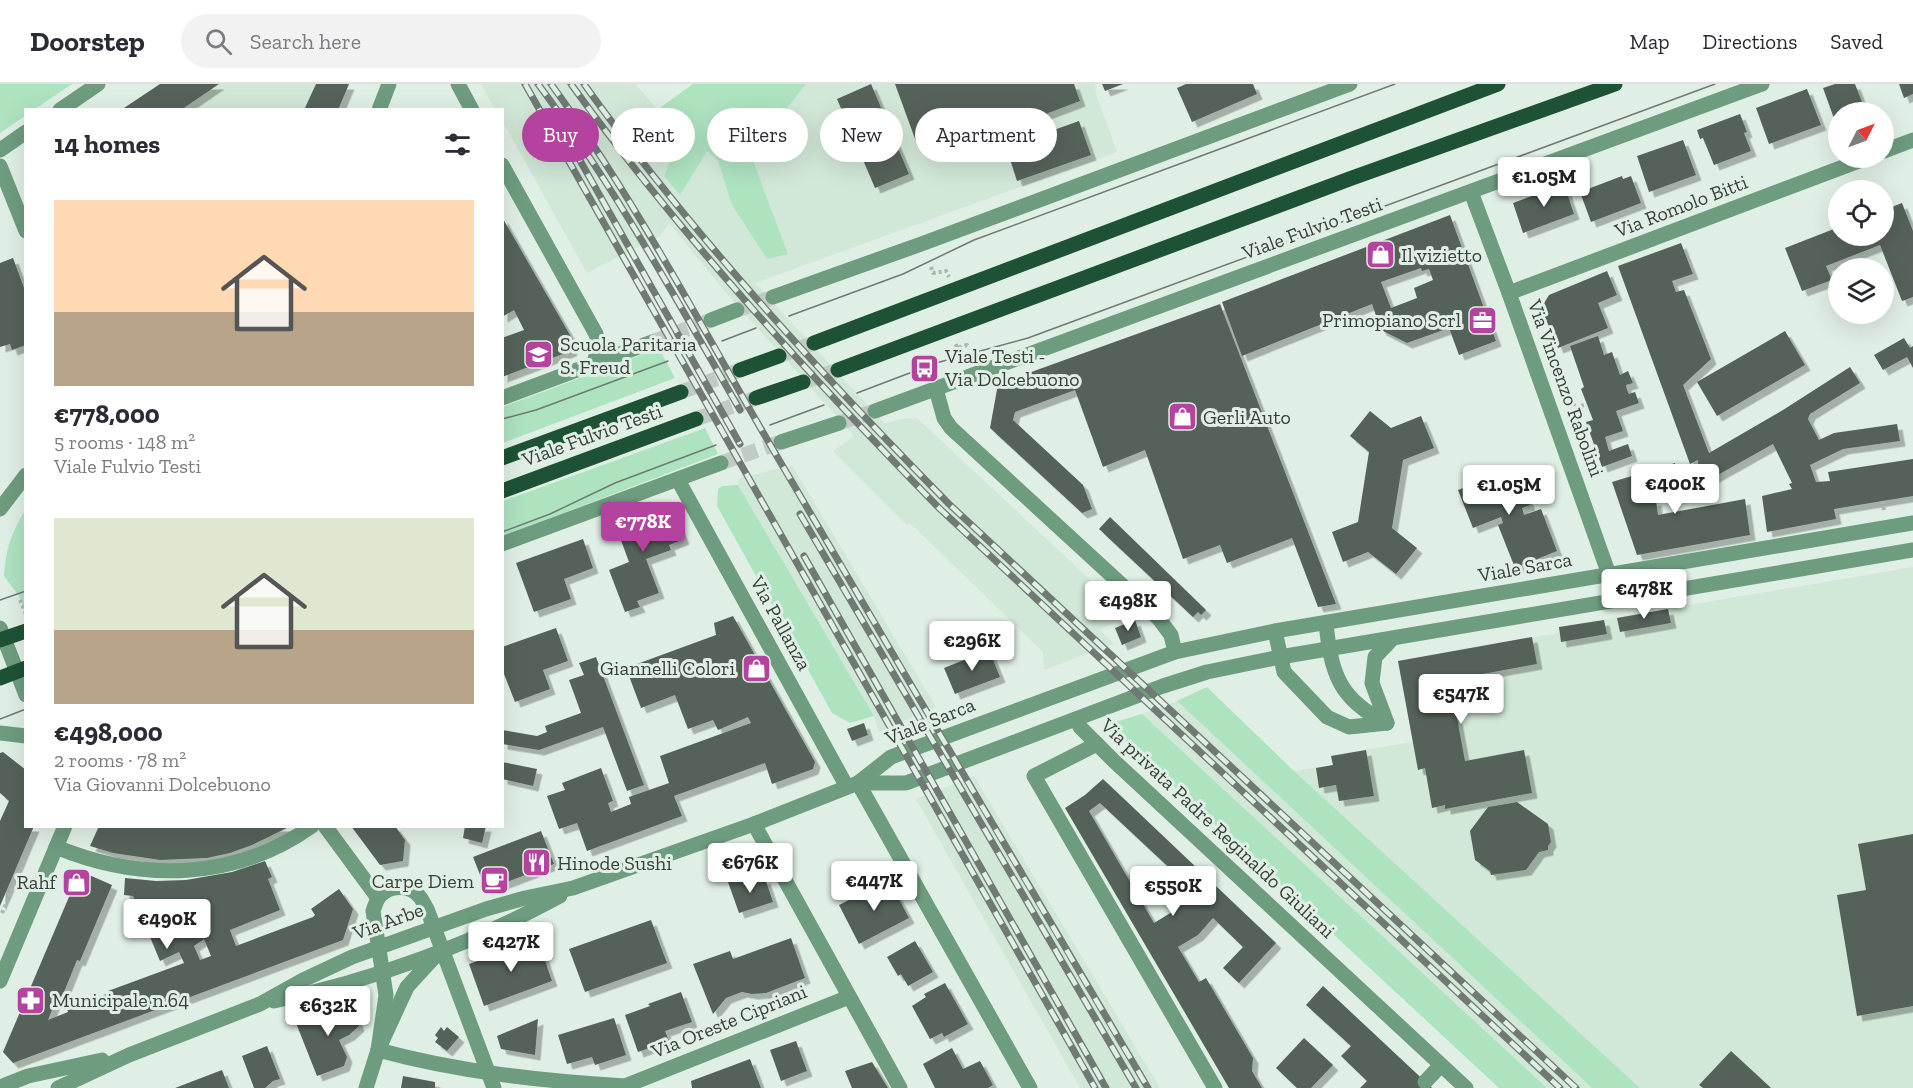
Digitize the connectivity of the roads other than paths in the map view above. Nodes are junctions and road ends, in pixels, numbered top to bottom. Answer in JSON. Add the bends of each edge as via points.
{"nodes":[{"id":1,"x":98,"y":84,"type":"edge"},
{"id":2,"x":389,"y":84,"type":"edge"},
{"id":3,"x":458,"y":84,"type":"edge"},
{"id":4,"x":1350,"y":84,"type":"edge"},
{"id":5,"x":1498,"y":84,"type":"edge"},
{"id":6,"x":1615,"y":84,"type":"edge"},
{"id":7,"x":1762,"y":84,"type":"edge"},
{"id":8,"x":1318,"y":89,"type":"edge"},
{"id":9,"x":63,"y":108,"type":"edge"},
{"id":10,"x":380,"y":108,"type":"edge"},
{"id":11,"x":471,"y":108,"type":"edge"},
{"id":12,"x":24,"y":133,"type":"edge"},
{"id":13,"x":1913,"y":140,"type":"edge"},
{"id":14,"x":1894,"y":147,"type":"edge"},
{"id":15,"x":0,"y":150,"type":"edge"},
{"id":16,"x":0,"y":166,"type":"edge"},
{"id":17,"x":1840,"y":168,"type":"edge"},
{"id":18,"x":504,"y":169,"type":"edge"},
{"id":19,"x":1471,"y":192,"type":"junction"},
{"id":20,"x":24,"y":226,"type":"edge"},
{"id":21,"x":1509,"y":293,"type":"junction"},
{"id":22,"x":773,"y":297,"type":"tunnel mouth"},
{"id":23,"x":737,"y":310,"type":"tunnel mouth"},
{"id":24,"x":711,"y":320,"type":"tunnel mouth"},
{"id":25,"x":652,"y":342,"type":"tunnel mouth"},
{"id":26,"x":814,"y":343,"type":"tunnel mouth"},
{"id":27,"x":779,"y":356,"type":"tunnel mouth"},
{"id":28,"x":594,"y":363,"type":"junction"},
{"id":29,"x":740,"y":370,"type":"tunnel mouth"},
{"id":30,"x":838,"y":370,"type":"tunnel mouth"},
{"id":31,"x":803,"y":382,"type":"tunnel mouth"},
{"id":32,"x":936,"y":388,"type":"junction"},
{"id":33,"x":681,"y":392,"type":"tunnel mouth"},
{"id":34,"x":504,"y":397,"type":"edge"},
{"id":35,"x":756,"y":398,"type":"tunnel mouth"},
{"id":36,"x":875,"y":411,"type":"tunnel mouth"},
{"id":37,"x":696,"y":419,"type":"tunnel mouth"},
{"id":38,"x":839,"y":423,"type":"tunnel mouth"},
{"id":39,"x":781,"y":442,"type":"tunnel mouth"},
{"id":40,"x":504,"y":457,"type":"edge"},
{"id":41,"x":721,"y":463,"type":"tunnel mouth"},
{"id":42,"x":24,"y":477,"type":"edge"},
{"id":43,"x":678,"y":480,"type":"junction"},
{"id":44,"x":504,"y":489,"type":"edge"},
{"id":45,"x":1,"y":503,"type":"edge"},
{"id":46,"x":1913,"y":523,"type":"edge"},
{"id":47,"x":504,"y":543,"type":"edge"},
{"id":48,"x":1767,"y":548,"type":"junction"},
{"id":49,"x":1913,"y":550,"type":"edge"},
{"id":50,"x":1610,"y":574,"type":"junction"},
{"id":51,"x":1771,"y":575,"type":"junction"},
{"id":52,"x":1618,"y":600,"type":"junction"},
{"id":53,"x":1326,"y":623,"type":"junction"},
{"id":54,"x":24,"y":631,"type":"edge"},
{"id":55,"x":1275,"y":631,"type":"junction"},
{"id":56,"x":1,"y":636,"type":"edge"},
{"id":57,"x":1392,"y":639,"type":"junction"},
{"id":58,"x":1328,"y":649,"type":"junction"},
{"id":59,"x":1175,"y":652,"type":"junction"},
{"id":60,"x":1280,"y":657,"type":"junction"},
{"id":61,"x":21,"y":670,"type":"edge"},
{"id":62,"x":0,"y":678,"type":"edge"},
{"id":63,"x":24,"y":685,"type":"edge"},
{"id":64,"x":1076,"y":719,"type":"junction"},
{"id":65,"x":1387,"y":723,"type":"junction"},
{"id":66,"x":0,"y":733,"type":"edge"},
{"id":67,"x":24,"y":736,"type":"edge"},
{"id":68,"x":1097,"y":744,"type":"junction"},
{"id":69,"x":853,"y":785,"type":"junction"},
{"id":70,"x":754,"y":824,"type":"junction"},
{"id":71,"x":64,"y":828,"type":"edge"},
{"id":72,"x":309,"y":828,"type":"edge"},
{"id":73,"x":326,"y":828,"type":"edge"},
{"id":74,"x":56,"y":847,"type":"junction"},
{"id":75,"x":573,"y":888,"type":"junction"},
{"id":76,"x":378,"y":898,"type":"junction"},
{"id":77,"x":433,"y":927,"type":"junction"},
{"id":78,"x":379,"y":947,"type":"junction"},
{"id":79,"x":441,"y":950,"type":"junction"},
{"id":80,"x":383,"y":971,"type":"junction"},
{"id":81,"x":0,"y":981,"type":"edge"},
{"id":82,"x":849,"y":997,"type":"junction"},
{"id":83,"x":260,"y":1004,"type":"junction"},
{"id":84,"x":378,"y":1050,"type":"junction"},
{"id":85,"x":129,"y":1054,"type":"junction"},
{"id":86,"x":1441,"y":1065,"type":"junction"},
{"id":87,"x":0,"y":1072,"type":"edge"},
{"id":88,"x":488,"y":1073,"type":"junction"},
{"id":89,"x":28,"y":1076,"type":"junction"},
{"id":90,"x":1425,"y":1082,"type":"dead end"},
{"id":91,"x":0,"y":1087,"type":"edge"},
{"id":92,"x":628,"y":1087,"type":"edge"},
{"id":93,"x":58,"y":1088,"type":"edge"},
{"id":94,"x":366,"y":1088,"type":"edge"},
{"id":95,"x":494,"y":1088,"type":"edge"},
{"id":96,"x":900,"y":1088,"type":"edge"},
{"id":97,"x":1030,"y":1088,"type":"edge"},
{"id":98,"x":1215,"y":1088,"type":"edge"},
{"id":99,"x":1466,"y":1088,"type":"edge"}],
"edges":[{"from":1,"to":9,"type":"street"},
{"from":2,"to":10,"type":"street"},
{"from":3,"to":11,"type":"street"},
{"from":4,"to":8,"type":"street"},
{"from":5,"to":26,"type":"main road"},
{"from":6,"to":30,"type":"main road","name":"Viale Fulvio Testi"},
{"from":7,"to":19,"type":"street","name":"Viale Fulvio Testi"},
{"from":8,"to":22,"type":"street","via":[[924,243]]},
{"from":12,"to":15,"type":"street"},
{"from":13,"to":14,"type":"street"},
{"from":16,"to":20,"type":"street"},
{"from":17,"to":21,"type":"street","name":"Via Romolo Bitti"},
{"from":18,"to":28,"type":"street","via":[[596,334],[599,345]]},
{"from":19,"to":21,"type":"street","name":"Via Vincenzo Rabolini"},
{"from":19,"to":32,"type":"street","name":"Viale Fulvio Testi"},
{"from":21,"to":50,"type":"street","name":"Via Vincenzo Rabolini"},
{"from":23,"to":24,"type":"street"},
{"from":25,"to":28,"type":"street"},
{"from":27,"to":29,"type":"main road"},
{"from":28,"to":34,"type":"street"},
{"from":31,"to":35,"type":"main road"},
{"from":32,"to":36,"type":"street","name":"Viale Fulvio Testi"},
{"from":32,"to":59,"type":"street","via":[[944,418],[951,428],[1159,619],[1171,635]]},
{"from":33,"to":40,"type":"main road","name":"Viale Fulvio Testi"},
{"from":37,"to":44,"type":"main road","name":"Viale Fulvio Testi"},
{"from":38,"to":39,"type":"street"},
{"from":41,"to":43,"type":"street"},
{"from":42,"to":45,"type":"street"},
{"from":43,"to":47,"type":"street"},
{"from":43,"to":69,"type":"street","name":"Via Pallanza"},
{"from":46,"to":48,"type":"street","name":"Viale Sarca"},
{"from":48,"to":50,"type":"street","name":"Viale Sarca"},
{"from":48,"to":51,"type":"street"},
{"from":49,"to":51,"type":"street"},
{"from":50,"to":52,"type":"street","name":"Via Vincenzo Rabolini"},
{"from":50,"to":53,"type":"street","name":"Viale Sarca"},
{"from":51,"to":52,"type":"street"},
{"from":52,"to":57,"type":"street"},
{"from":53,"to":55,"type":"street","name":"Viale Sarca"},
{"from":53,"to":58,"type":"street"},
{"from":54,"to":56,"type":"main road"},
{"from":55,"to":59,"type":"street","name":"Viale Sarca"},
{"from":55,"to":60,"type":"street"},
{"from":56,"to":61,"type":"street"},
{"from":57,"to":58,"type":"street"},
{"from":57,"to":65,"type":"street","via":[[1375,657],[1372,683]]},
{"from":58,"to":60,"type":"street"},
{"from":58,"to":65,"type":"street","via":[[1346,694],[1369,714]]},
{"from":59,"to":69,"type":"street","name":"Viale Sarca","via":[[891,757]]},
{"from":60,"to":64,"type":"street","via":[[1196,676]]},
{"from":60,"to":65,"type":"street","via":[[1284,672],[1327,717],[1349,727]]},
{"from":61,"to":62,"type":"main road"},
{"from":61,"to":63,"type":"street"},
{"from":64,"to":68,"type":"street","name":"Via privata Padre Reginaldo Giuliani"},
{"from":64,"to":69,"type":"street","via":[[906,783]]},
{"from":66,"to":67,"type":"street"},
{"from":68,"to":86,"type":"street","name":"Via privata Padre Reginaldo Giuliani"},
{"from":68,"to":98,"type":"street","via":[[1034,776]]},
{"from":69,"to":70,"type":"street","name":"Via Arbe"},
{"from":69,"to":97,"type":"street","name":"Via Pallanza"},
{"from":70,"to":75,"type":"street","name":"Via Arbe"},
{"from":70,"to":82,"type":"street"},
{"from":71,"to":74,"type":"street"},
{"from":72,"to":74,"type":"street","via":[[256,856],[184,872],[126,868],[85,859]]},
{"from":73,"to":76,"type":"street"},
{"from":74,"to":81,"type":"street"},
{"from":75,"to":77,"type":"street","name":"Via Arbe","via":[[525,898]]},
{"from":75,"to":79,"type":"street","name":"Via Arbe","via":[[474,939]]},
{"from":76,"to":77,"type":"street","via":[[387,890],[410,889],[418,894]]},
{"from":76,"to":78,"type":"street","via":[[373,911]]},
{"from":77,"to":78,"type":"street","name":"Via Arbe"},
{"from":77,"to":79,"type":"street"},
{"from":78,"to":80,"type":"street"},
{"from":78,"to":83,"type":"street","name":"Via Arbe","via":[[303,980]]},
{"from":79,"to":80,"type":"street","name":"Via Arbe"},
{"from":79,"to":84,"type":"street","via":[[407,987]]},
{"from":79,"to":88,"type":"street"},
{"from":80,"to":83,"type":"street","name":"Via Arbe"},
{"from":80,"to":84,"type":"street","via":[[386,995]]},
{"from":82,"to":92,"type":"street","name":"Via Oreste Cipriani"},
{"from":82,"to":96,"type":"street"},
{"from":83,"to":85,"type":"street","name":"Via Arbe"},
{"from":84,"to":88,"type":"street"},
{"from":84,"to":94,"type":"street"},
{"from":85,"to":89,"type":"street","name":"Via Arbe"},
{"from":85,"to":93,"type":"street","name":"Via Arbe"},
{"from":86,"to":90,"type":"street"},
{"from":86,"to":99,"type":"street","name":"Via privata Padre Reginaldo Giuliani"},
{"from":87,"to":89,"type":"street"},
{"from":88,"to":92,"type":"street"},
{"from":88,"to":95,"type":"street"},
{"from":89,"to":91,"type":"street","name":"Via Arbe"}]}
